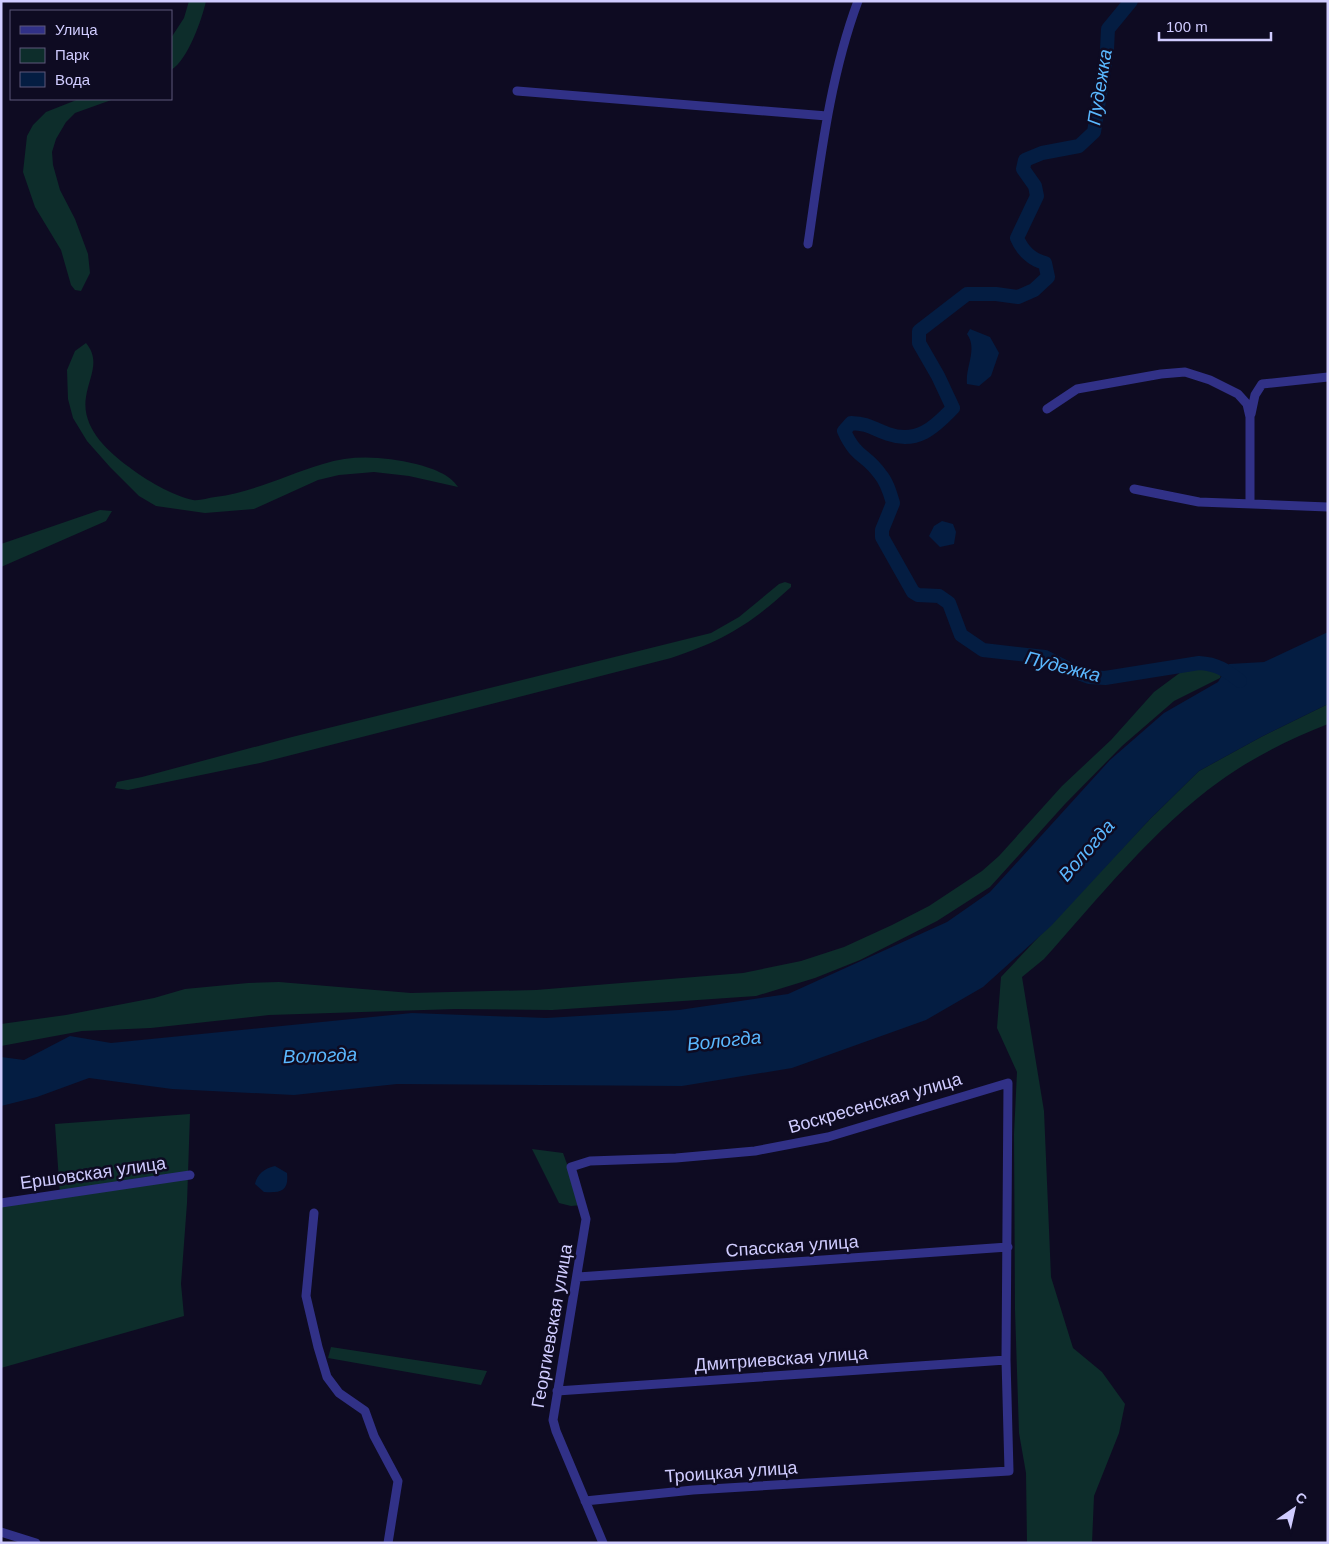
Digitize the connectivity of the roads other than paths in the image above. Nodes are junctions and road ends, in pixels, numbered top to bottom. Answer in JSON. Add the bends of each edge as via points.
{"nodes":[{"id":1,"x":858,"y":1,"type":"edge"},
{"id":2,"x":517,"y":90,"type":"dead end"},
{"id":3,"x":827,"y":116,"type":"junction"},
{"id":4,"x":808,"y":244,"type":"dead end"},
{"id":5,"x":1328,"y":377,"type":"edge"},
{"id":6,"x":1046,"y":408,"type":"dead end"},
{"id":7,"x":1250,"y":417,"type":"junction"},
{"id":8,"x":1134,"y":489,"type":"dead end"},
{"id":9,"x":1250,"y":503,"type":"junction"},
{"id":10,"x":1328,"y":507,"type":"edge"},
{"id":11,"x":571,"y":1167,"type":"joint"},
{"id":12,"x":190,"y":1175,"type":"dead end"},
{"id":13,"x":1,"y":1203,"type":"edge"},
{"id":14,"x":314,"y":1213,"type":"dead end"},
{"id":15,"x":1008,"y":1247,"type":"junction"},
{"id":16,"x":578,"y":1277,"type":"junction"},
{"id":17,"x":1006,"y":1360,"type":"junction"},
{"id":18,"x":557,"y":1391,"type":"junction"},
{"id":19,"x":585,"y":1500,"type":"junction"},
{"id":20,"x":1,"y":1532,"type":"edge"},
{"id":21,"x":36,"y":1543,"type":"edge"},
{"id":22,"x":388,"y":1543,"type":"edge"},
{"id":23,"x":603,"y":1543,"type":"edge"}],
"edges":[{"from":1,"to":3,"type":"street"},
{"from":2,"to":3,"type":"street"},
{"from":3,"to":4,"type":"street"},
{"from":5,"to":7,"type":"street","via":[[1262,384],[1255,394]]},
{"from":6,"to":7,"type":"street","via":[[1077,389],[1185,372],[1238,394],[1247,404]]},
{"from":7,"to":9,"type":"street"},
{"from":8,"to":9,"type":"street","via":[[1199,502]]},
{"from":9,"to":10,"type":"street"},
{"from":11,"to":15,"type":"street","name":"Воскресенская улица","via":[[590,1161],[764,1150],[828,1137],[1008,1083]]},
{"from":11,"to":16,"type":"street","name":"Георгиевская улица","via":[[586,1219]]},
{"from":12,"to":13,"type":"street","name":"Ершовская улица"},
{"from":14,"to":22,"type":"street","via":[[306,1296],[327,1377],[339,1394],[365,1411],[374,1436],[398,1481]]},
{"from":15,"to":16,"type":"street","name":"Спасская улица"},
{"from":15,"to":17,"type":"street"},
{"from":16,"to":18,"type":"street","name":"Георгиевская улица"},
{"from":17,"to":18,"type":"street","name":"Дмитриевская улица"},
{"from":17,"to":19,"type":"street","name":"Троицкая улица","via":[[1009,1471],[693,1490]]},
{"from":18,"to":19,"type":"street","name":"Георгиевская улица","via":[[553,1420]]},
{"from":19,"to":23,"type":"street","name":"Георгиевская улица"},
{"from":20,"to":21,"type":"street"}]}
